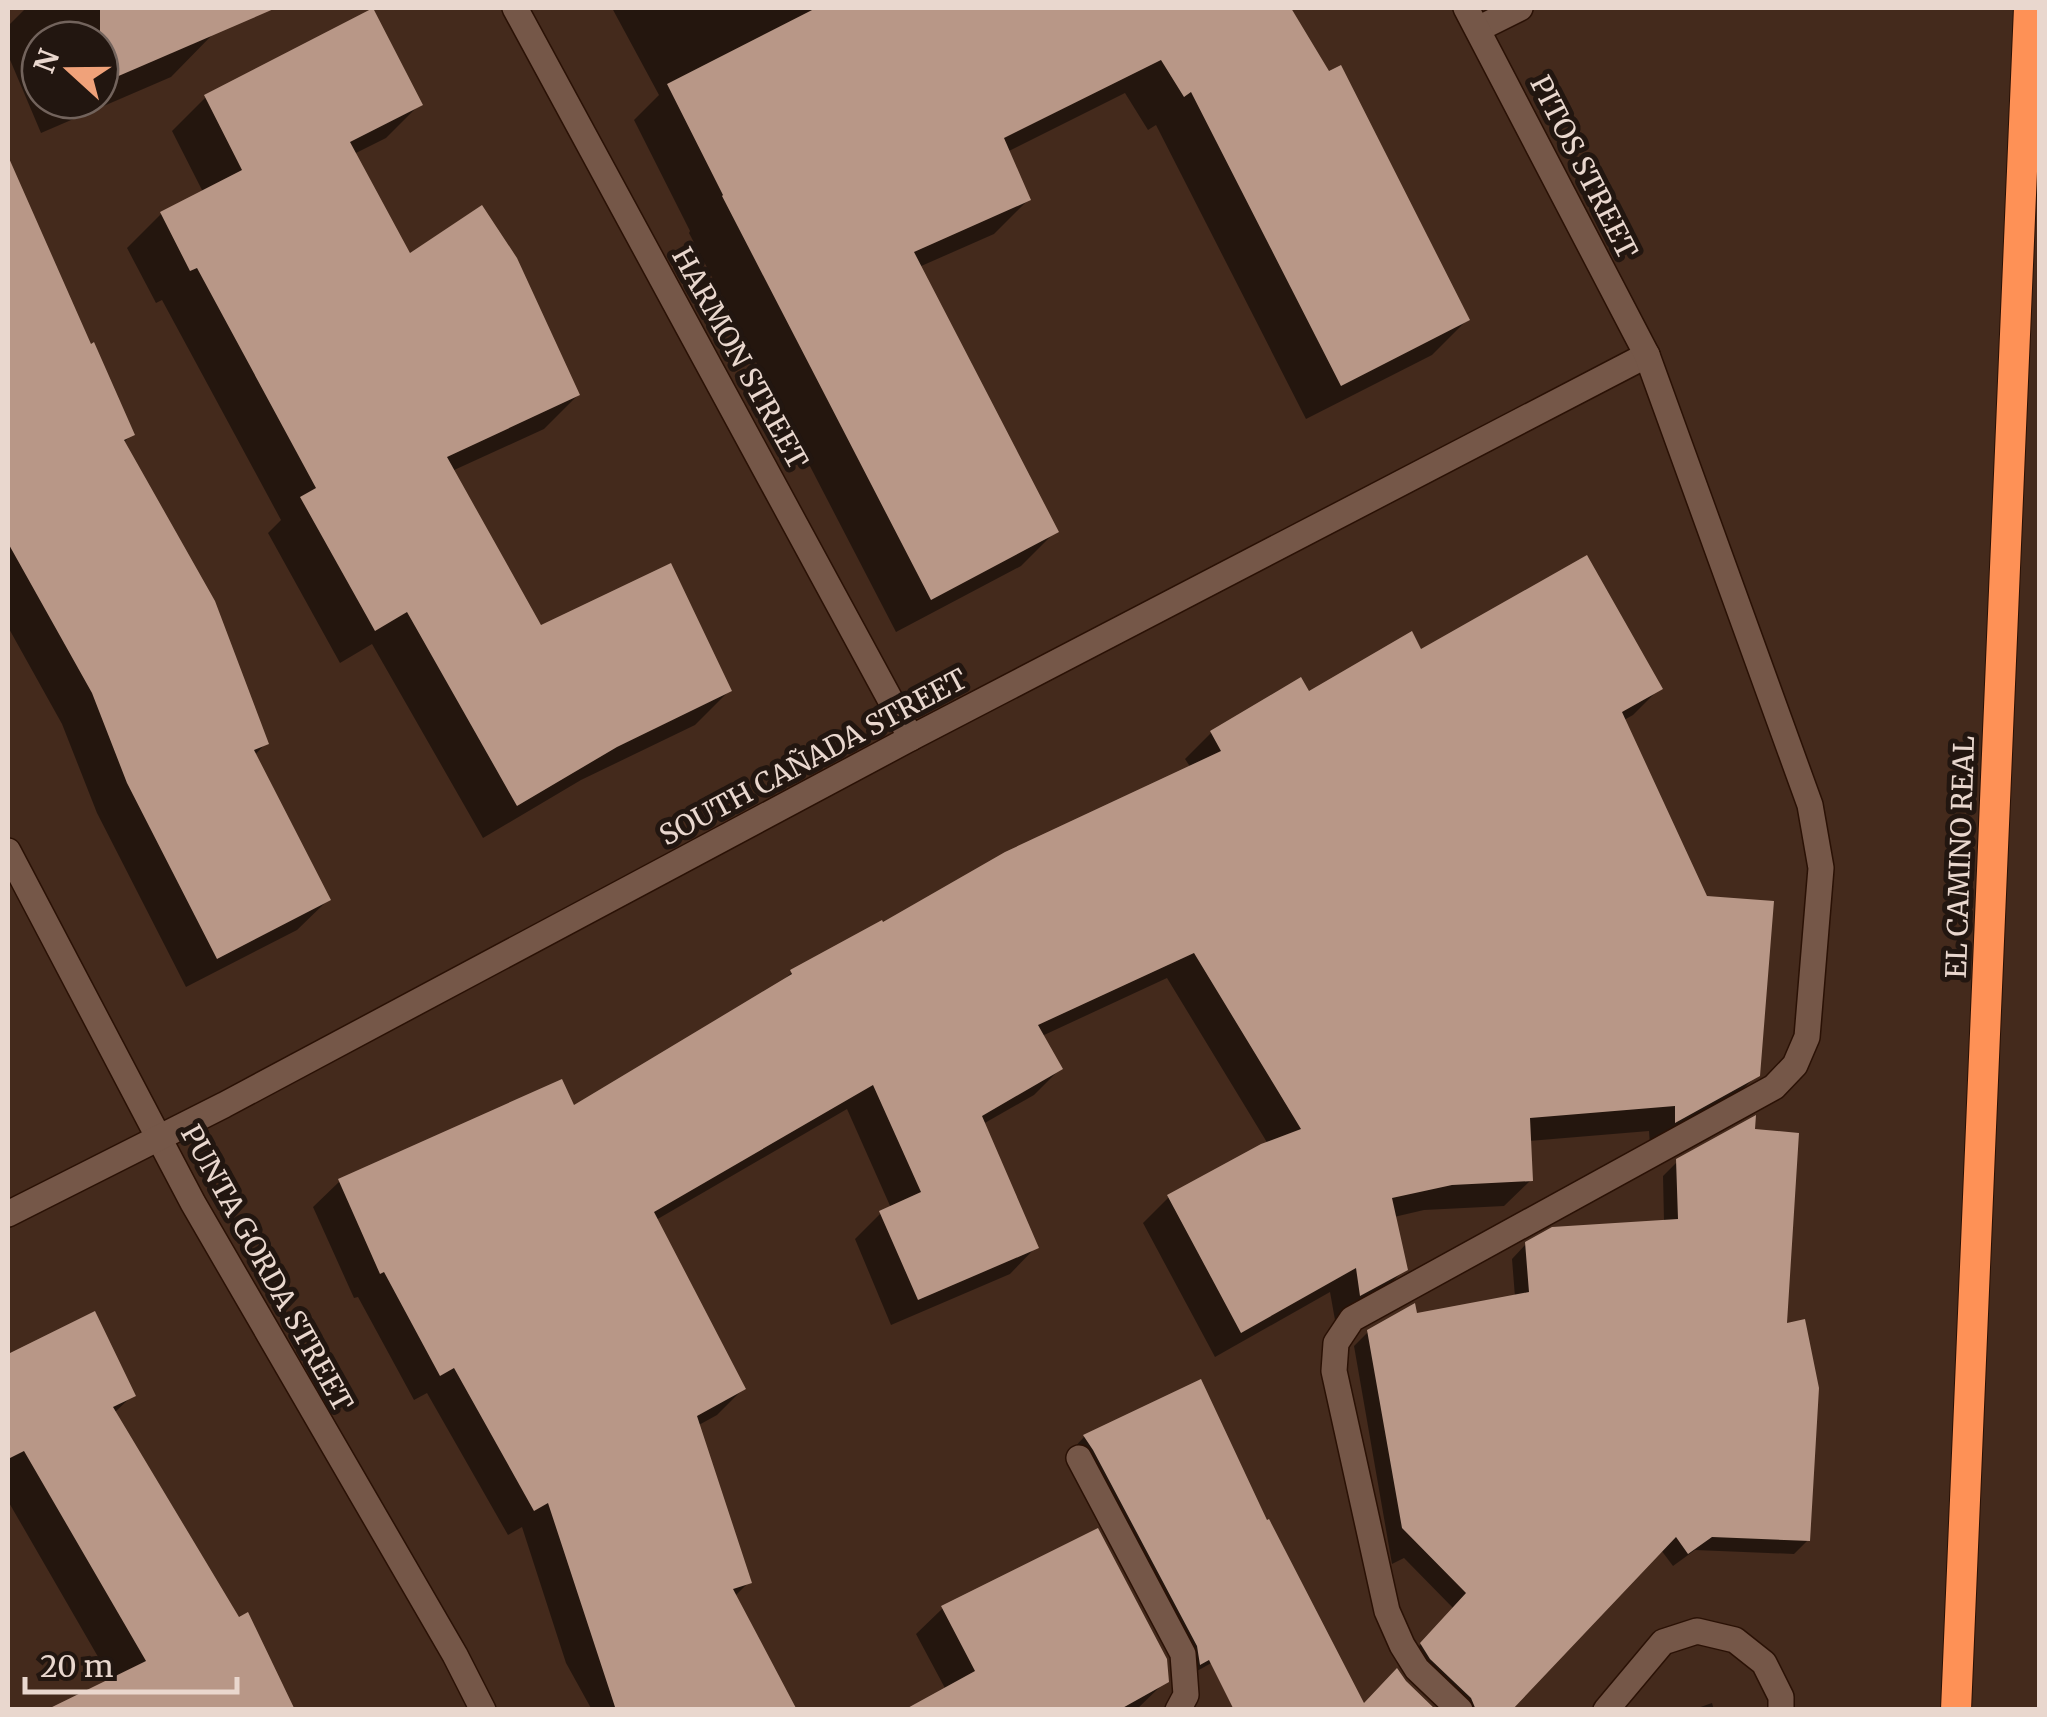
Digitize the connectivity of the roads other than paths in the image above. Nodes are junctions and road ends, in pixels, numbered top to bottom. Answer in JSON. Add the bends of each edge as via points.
{"nodes":[{"id":1,"x":515,"y":8,"type":"edge"},
{"id":2,"x":1520,"y":8,"type":"edge"},
{"id":3,"x":2030,"y":8,"type":"edge"},
{"id":4,"x":1472,"y":18,"type":"edge"},
{"id":5,"x":1648,"y":355,"type":"junction"},
{"id":6,"x":911,"y":738,"type":"junction"},
{"id":7,"x":8,"y":851,"type":"edge"},
{"id":8,"x":160,"y":1138,"type":"junction"},
{"id":9,"x":8,"y":1214,"type":"edge"},
{"id":10,"x":1079,"y":1458,"type":"dead end"},
{"id":11,"x":483,"y":1710,"type":"edge"},
{"id":12,"x":1178,"y":1710,"type":"edge"},
{"id":13,"x":1460,"y":1710,"type":"edge"},
{"id":14,"x":1606,"y":1710,"type":"edge"},
{"id":15,"x":1780,"y":1710,"type":"edge"},
{"id":16,"x":1956,"y":1710,"type":"edge"}],
"edges":[{"from":1,"to":6,"type":"street","name":"HARMON STREET"},
{"from":2,"to":4,"type":"street"},
{"from":3,"to":16,"type":"highway","name":"EL CAMINO REAL"},
{"from":4,"to":5,"type":"street","name":"PITOS STREET"},
{"from":5,"to":6,"type":"street","name":"SOUTH CAÑADA STREET"},
{"from":5,"to":13,"type":"street","name":"PITOS STREET","via":[[1810,805],[1821,868],[1807,1037],[1795,1065],[1774,1087],[1352,1319],[1336,1343],[1334,1370],[1387,1611],[1417,1669]]},
{"from":6,"to":8,"type":"street","name":"SOUTH CAÑADA STREET"},
{"from":7,"to":8,"type":"street","name":"PUNTA GORDA STREET"},
{"from":8,"to":9,"type":"street","name":"SOUTH CAÑADA STREET"},
{"from":8,"to":11,"type":"street","name":"PUNTA GORDA STREET"},
{"from":10,"to":12,"type":"street","via":[[1183,1654],[1186,1695]]},
{"from":14,"to":15,"type":"street","via":[[1664,1642],[1697,1631],[1735,1640],[1764,1663],[1781,1697]]}]}
